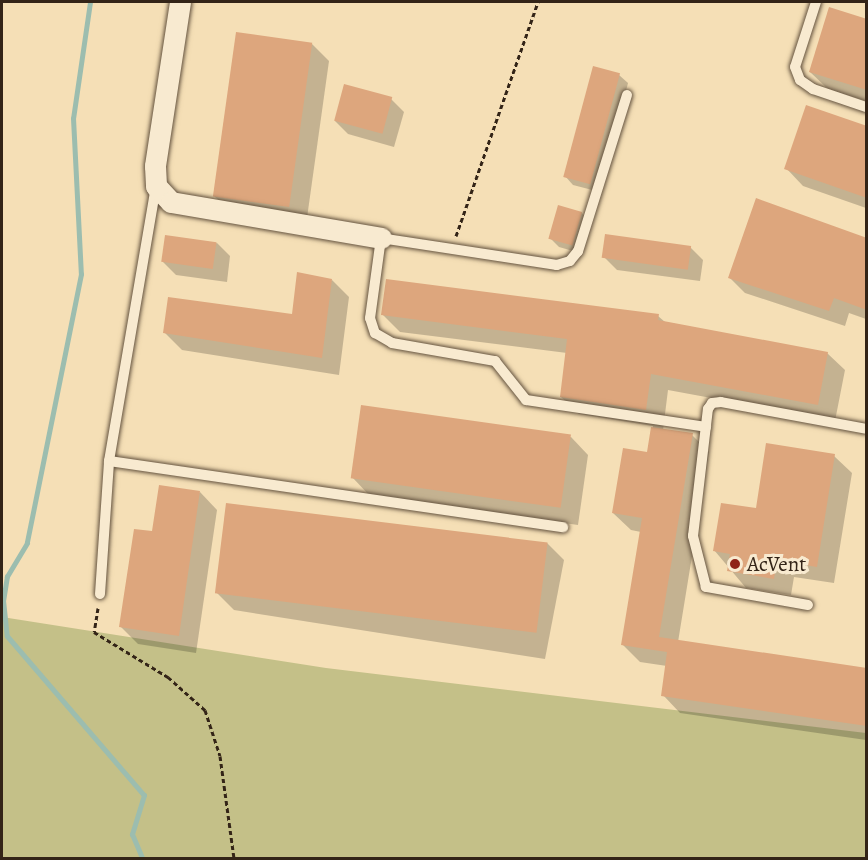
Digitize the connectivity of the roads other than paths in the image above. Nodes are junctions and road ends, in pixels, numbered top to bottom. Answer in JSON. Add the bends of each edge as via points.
{"nodes":[{"id":1,"x":180,"y":2,"type":"edge"},
{"id":2,"x":816,"y":2,"type":"edge"},
{"id":3,"x":627,"y":95,"type":"dead end"},
{"id":4,"x":867,"y":107,"type":"edge"},
{"id":5,"x":156,"y":186,"type":"junction"},
{"id":6,"x":381,"y":238,"type":"junction"},
{"id":7,"x":706,"y":427,"type":"junction"},
{"id":8,"x":867,"y":429,"type":"edge"},
{"id":9,"x":109,"y":461,"type":"junction"},
{"id":10,"x":563,"y":527,"type":"dead end"},
{"id":11,"x":100,"y":594,"type":"road end"},
{"id":12,"x":808,"y":604,"type":"dead end"}],
"edges":[{"from":1,"to":5,"type":"street","via":[[155,166]]},
{"from":2,"to":4,"type":"lane","via":[[795,67],[800,80],[813,89]]},
{"from":3,"to":6,"type":"lane","via":[[578,251],[570,261],[557,265]]},
{"from":5,"to":6,"type":"street","via":[[171,202]]},
{"from":5,"to":9,"type":"lane"},
{"from":6,"to":7,"type":"lane","via":[[370,318],[375,333],[392,343],[495,361],[526,400]]},
{"from":7,"to":8,"type":"lane","via":[[708,409],[712,403],[721,402]]},
{"from":7,"to":12,"type":"lane","via":[[693,536],[706,587]]},
{"from":9,"to":10,"type":"lane"},
{"from":9,"to":11,"type":"lane"}]}
